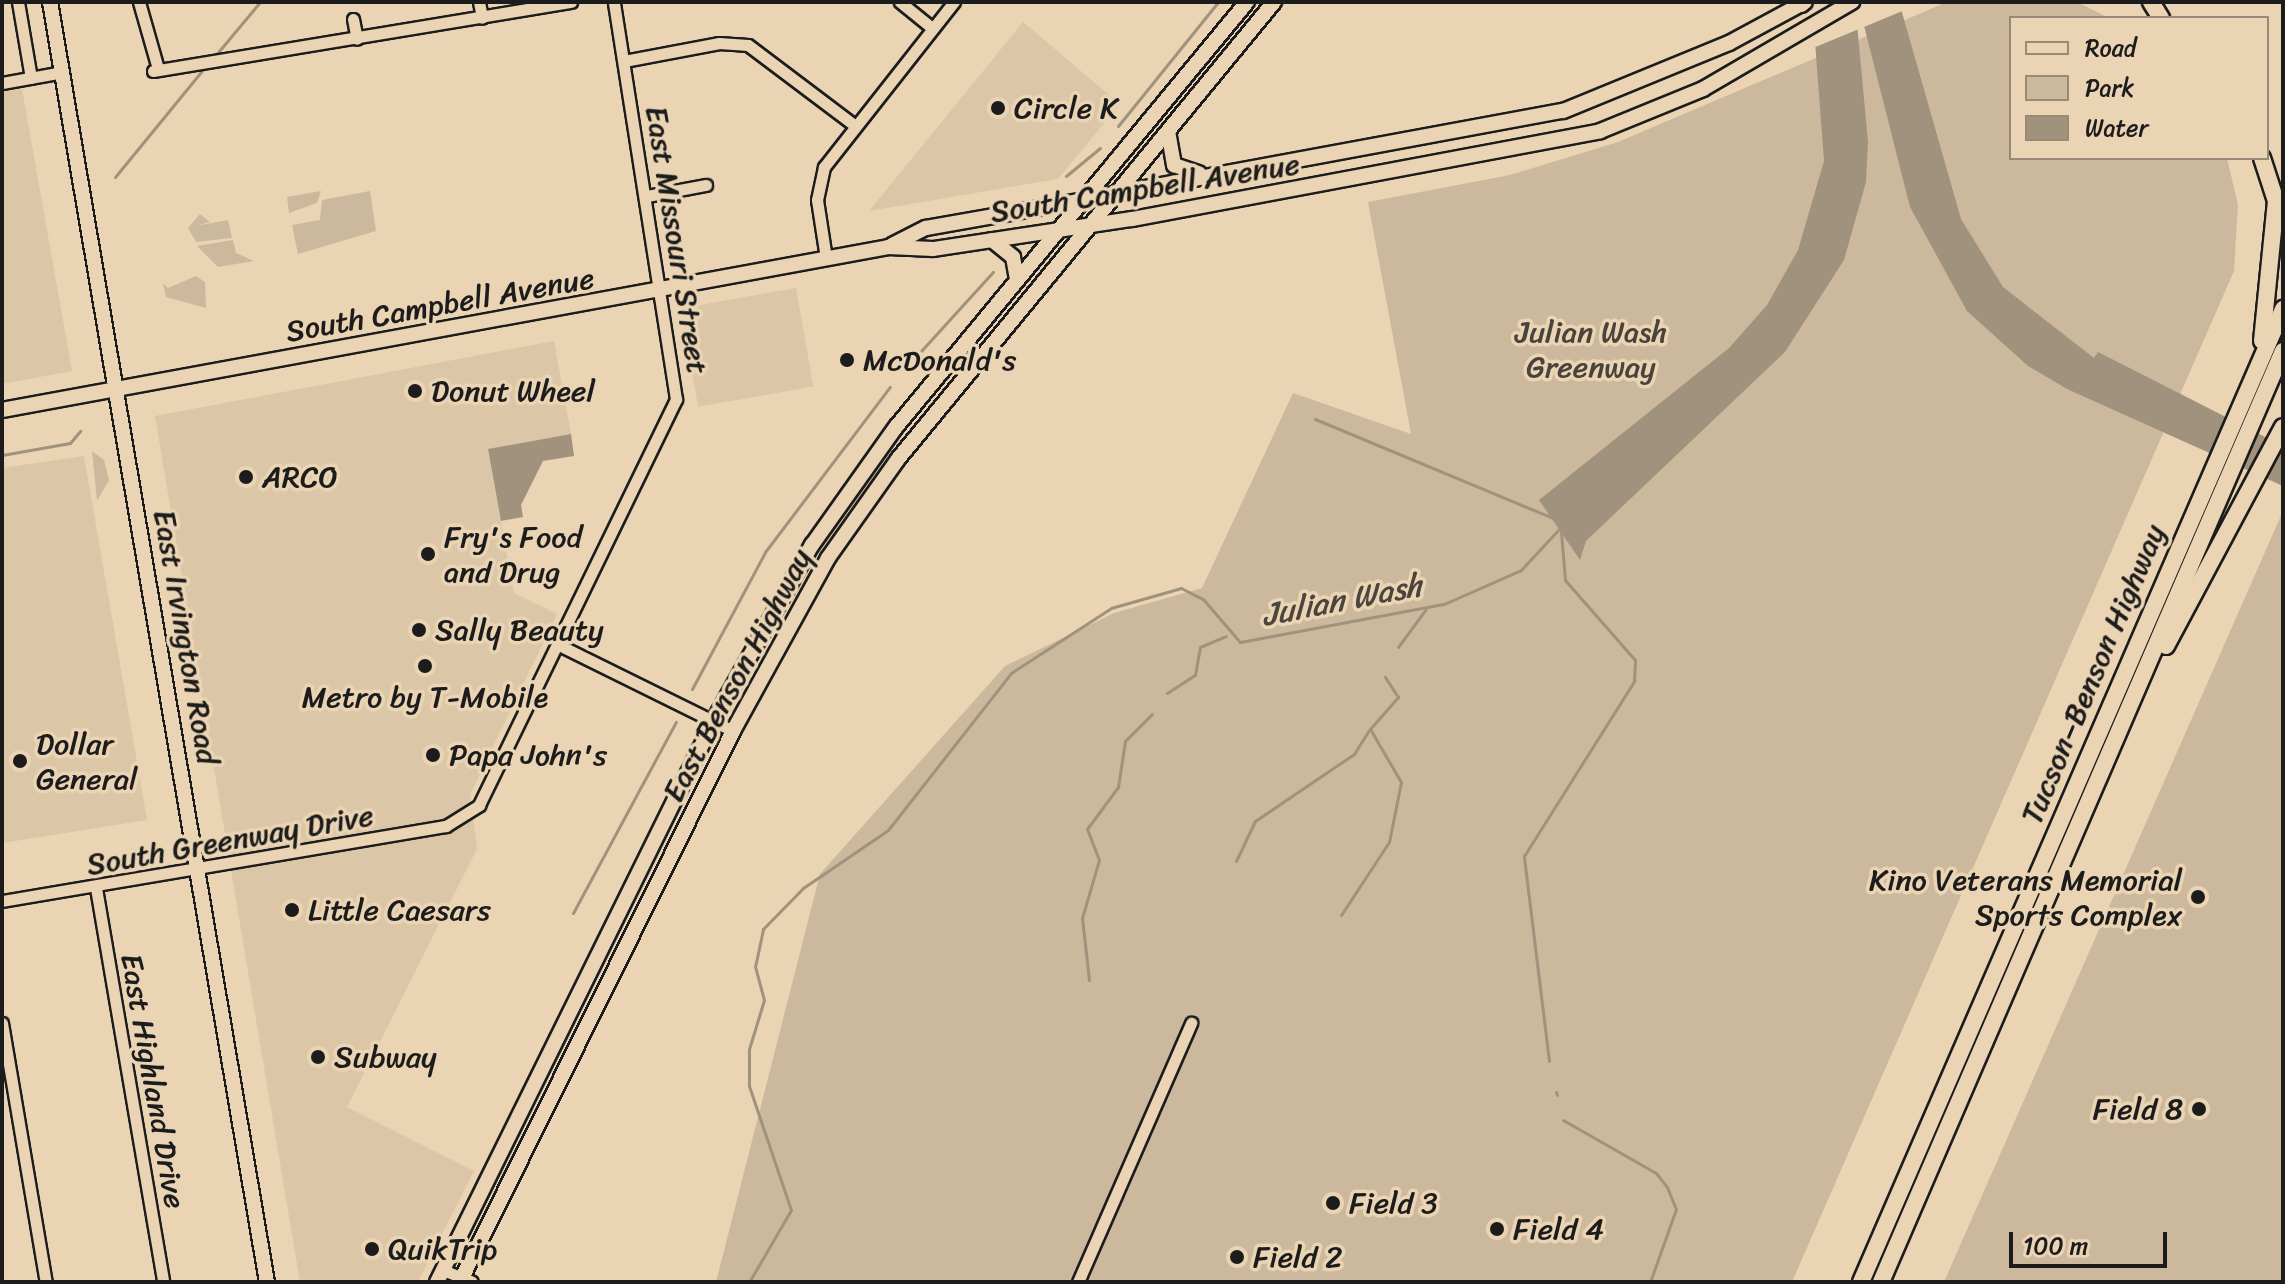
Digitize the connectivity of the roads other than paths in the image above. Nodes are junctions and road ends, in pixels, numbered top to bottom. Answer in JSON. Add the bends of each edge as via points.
{"nodes":[{"id":1,"x":18,"y":2,"type":"edge"},
{"id":2,"x":50,"y":2,"type":"edge"},
{"id":3,"x":139,"y":2,"type":"edge"},
{"id":4,"x":479,"y":2,"type":"edge"},
{"id":5,"x":571,"y":2,"type":"edge"},
{"id":6,"x":614,"y":2,"type":"edge"},
{"id":7,"x":900,"y":2,"type":"edge"},
{"id":8,"x":954,"y":2,"type":"edge"},
{"id":9,"x":1247,"y":2,"type":"edge"},
{"id":10,"x":1274,"y":2,"type":"edge"},
{"id":11,"x":1852,"y":2,"type":"edge"},
{"id":12,"x":1803,"y":3,"type":"edge"},
{"id":13,"x":482,"y":18,"type":"junction"},
{"id":14,"x":353,"y":19,"type":"dead end"},
{"id":15,"x":932,"y":28,"type":"junction"},
{"id":16,"x":357,"y":39,"type":"junction"},
{"id":17,"x":624,"y":61,"type":"junction"},
{"id":18,"x":63,"y":72,"type":"junction"},
{"id":19,"x":31,"y":78,"type":"junction"},
{"id":20,"x":2,"y":83,"type":"edge"},
{"id":21,"x":853,"y":124,"type":"junction"},
{"id":22,"x":1168,"y":129,"type":"junction"},
{"id":23,"x":2263,"y":160,"type":"edge"},
{"id":24,"x":1215,"y":175,"type":"junction"},
{"id":25,"x":706,"y":185,"type":"dead end"},
{"id":26,"x":1115,"y":194,"type":"junction"},
{"id":27,"x":647,"y":196,"type":"junction"},
{"id":28,"x":1083,"y":200,"type":"junction"},
{"id":29,"x":1088,"y":225,"type":"junction"},
{"id":30,"x":1059,"y":230,"type":"junction"},
{"id":31,"x":992,"y":240,"type":"junction"},
{"id":32,"x":888,"y":247,"type":"junction"},
{"id":33,"x":826,"y":258,"type":"junction"},
{"id":34,"x":1017,"y":280,"type":"junction"},
{"id":35,"x":662,"y":291,"type":"junction"},
{"id":36,"x":2283,"y":309,"type":"edge"},
{"id":37,"x":2283,"y":351,"type":"edge"},
{"id":38,"x":2257,"y":367,"type":"junction"},
{"id":39,"x":117,"y":390,"type":"junction"},
{"id":40,"x":2,"y":410,"type":"edge"},
{"id":41,"x":2283,"y":427,"type":"edge"},
{"id":42,"x":559,"y":645,"type":"junction"},
{"id":43,"x":714,"y":720,"type":"junction"},
{"id":44,"x":733,"y":731,"type":"junction"},
{"id":45,"x":2117,"y":739,"type":"junction"},
{"id":46,"x":465,"y":819,"type":"joint"},
{"id":47,"x":199,"y":868,"type":"junction"},
{"id":48,"x":96,"y":888,"type":"junction"},
{"id":49,"x":2,"y":901,"type":"edge"},
{"id":50,"x":2,"y":1023,"type":"edge"},
{"id":51,"x":1191,"y":1023,"type":"dead end"},
{"id":52,"x":557,"y":1039,"type":"junction"},
{"id":53,"x":576,"y":1048,"type":"junction"},
{"id":54,"x":440,"y":1276,"type":"edge"},
{"id":55,"x":464,"y":1281,"type":"edge"},
{"id":56,"x":46,"y":1282,"type":"edge"},
{"id":57,"x":163,"y":1282,"type":"edge"},
{"id":58,"x":267,"y":1282,"type":"edge"},
{"id":59,"x":1078,"y":1282,"type":"edge"},
{"id":60,"x":1861,"y":1282,"type":"edge"},
{"id":61,"x":1881,"y":1282,"type":"edge"}],
"edges":[{"from":1,"to":19,"type":"street"},
{"from":2,"to":18,"type":"main road","name":"East Irvington Road"},
{"from":3,"to":16,"type":"street","via":[[155,68],[172,71]]},
{"from":4,"to":13,"type":"street"},
{"from":5,"to":13,"type":"street"},
{"from":6,"to":17,"type":"street","name":"East Missouri Street"},
{"from":7,"to":15,"type":"street"},
{"from":8,"to":15,"type":"street"},
{"from":9,"to":28,"type":"main road","name":"East Benson Highway"},
{"from":10,"to":22,"type":"main road","name":"East Benson Highway"},
{"from":11,"to":29,"type":"main road","name":"South Campbell Avenue","via":[[1703,89],[1600,131],[1410,170]]},
{"from":12,"to":24,"type":"main road","name":"South Campbell Avenue","via":[[1599,99],[1404,142]]},
{"from":13,"to":16,"type":"street"},
{"from":14,"to":16,"type":"street"},
{"from":15,"to":21,"type":"street"},
{"from":17,"to":21,"type":"street","via":[[719,43],[748,45]]},
{"from":17,"to":27,"type":"street","name":"East Missouri Street"},
{"from":18,"to":19,"type":"street"},
{"from":18,"to":39,"type":"main road","name":"East Irvington Road"},
{"from":19,"to":20,"type":"street"},
{"from":21,"to":33,"type":"street","via":[[824,167],[817,200]]},
{"from":22,"to":24,"type":"main road","via":[[1174,165]]},
{"from":22,"to":26,"type":"main road","name":"East Benson Highway"},
{"from":23,"to":38,"type":"highway","via":[[2276,201],[2274,269]]},
{"from":24,"to":26,"type":"main road","name":"South Campbell Avenue"},
{"from":25,"to":27,"type":"street"},
{"from":26,"to":28,"type":"main road","name":"South Campbell Avenue"},
{"from":26,"to":29,"type":"main road","name":"East Benson Highway"},
{"from":27,"to":35,"type":"street","name":"East Missouri Street"},
{"from":28,"to":30,"type":"main road","name":"East Benson Highway"},
{"from":28,"to":32,"type":"main road","name":"South Campbell Avenue","via":[[926,228]]},
{"from":29,"to":30,"type":"main road","name":"South Campbell Avenue"},
{"from":29,"to":44,"type":"main road","name":"East Benson Highway","via":[[862,508],[782,635]]},
{"from":30,"to":31,"type":"main road","name":"South Campbell Avenue"},
{"from":30,"to":34,"type":"main road","name":"East Benson Highway"},
{"from":31,"to":32,"type":"main road","name":"South Campbell Avenue"},
{"from":31,"to":34,"type":"main road","via":[[1013,257]]},
{"from":32,"to":33,"type":"main road","name":"South Campbell Avenue"},
{"from":33,"to":35,"type":"main road","name":"South Campbell Avenue"},
{"from":34,"to":43,"type":"main road","name":"East Benson Highway","via":[[847,493],[784,588]]},
{"from":35,"to":39,"type":"main road","name":"South Campbell Avenue"},
{"from":35,"to":42,"type":"street","name":"East Missouri Street","via":[[674,407]]},
{"from":36,"to":38,"type":"highway","name":"Tucson–Benson Highway"},
{"from":37,"to":45,"type":"highway","name":"Tucson–Benson Highway"},
{"from":38,"to":60,"type":"highway","name":"Tucson–Benson Highway"},
{"from":39,"to":40,"type":"main road","name":"South Campbell Avenue"},
{"from":39,"to":47,"type":"main road","name":"East Irvington Road"},
{"from":41,"to":45,"type":"highway"},
{"from":42,"to":43,"type":"street"},
{"from":42,"to":46,"type":"street","name":"East Missouri Street","via":[[485,795]]},
{"from":43,"to":44,"type":"street"},
{"from":43,"to":52,"type":"main road","name":"East Benson Highway"},
{"from":44,"to":53,"type":"main road","name":"East Benson Highway"},
{"from":45,"to":61,"type":"highway","name":"Tucson–Benson Highway"},
{"from":46,"to":47,"type":"street","name":"South Greenway Drive"},
{"from":47,"to":48,"type":"street","name":"South Greenway Drive"},
{"from":47,"to":58,"type":"main road","name":"East Irvington Road"},
{"from":48,"to":49,"type":"street","name":"South Greenway Drive"},
{"from":48,"to":57,"type":"street","name":"East Highland Drive"},
{"from":50,"to":56,"type":"street"},
{"from":51,"to":59,"type":"street"},
{"from":52,"to":53,"type":"main road"},
{"from":52,"to":54,"type":"main road","name":"East Benson Highway"},
{"from":53,"to":55,"type":"main road","name":"East Benson Highway"},
{"from":54,"to":55,"type":"street"}]}
